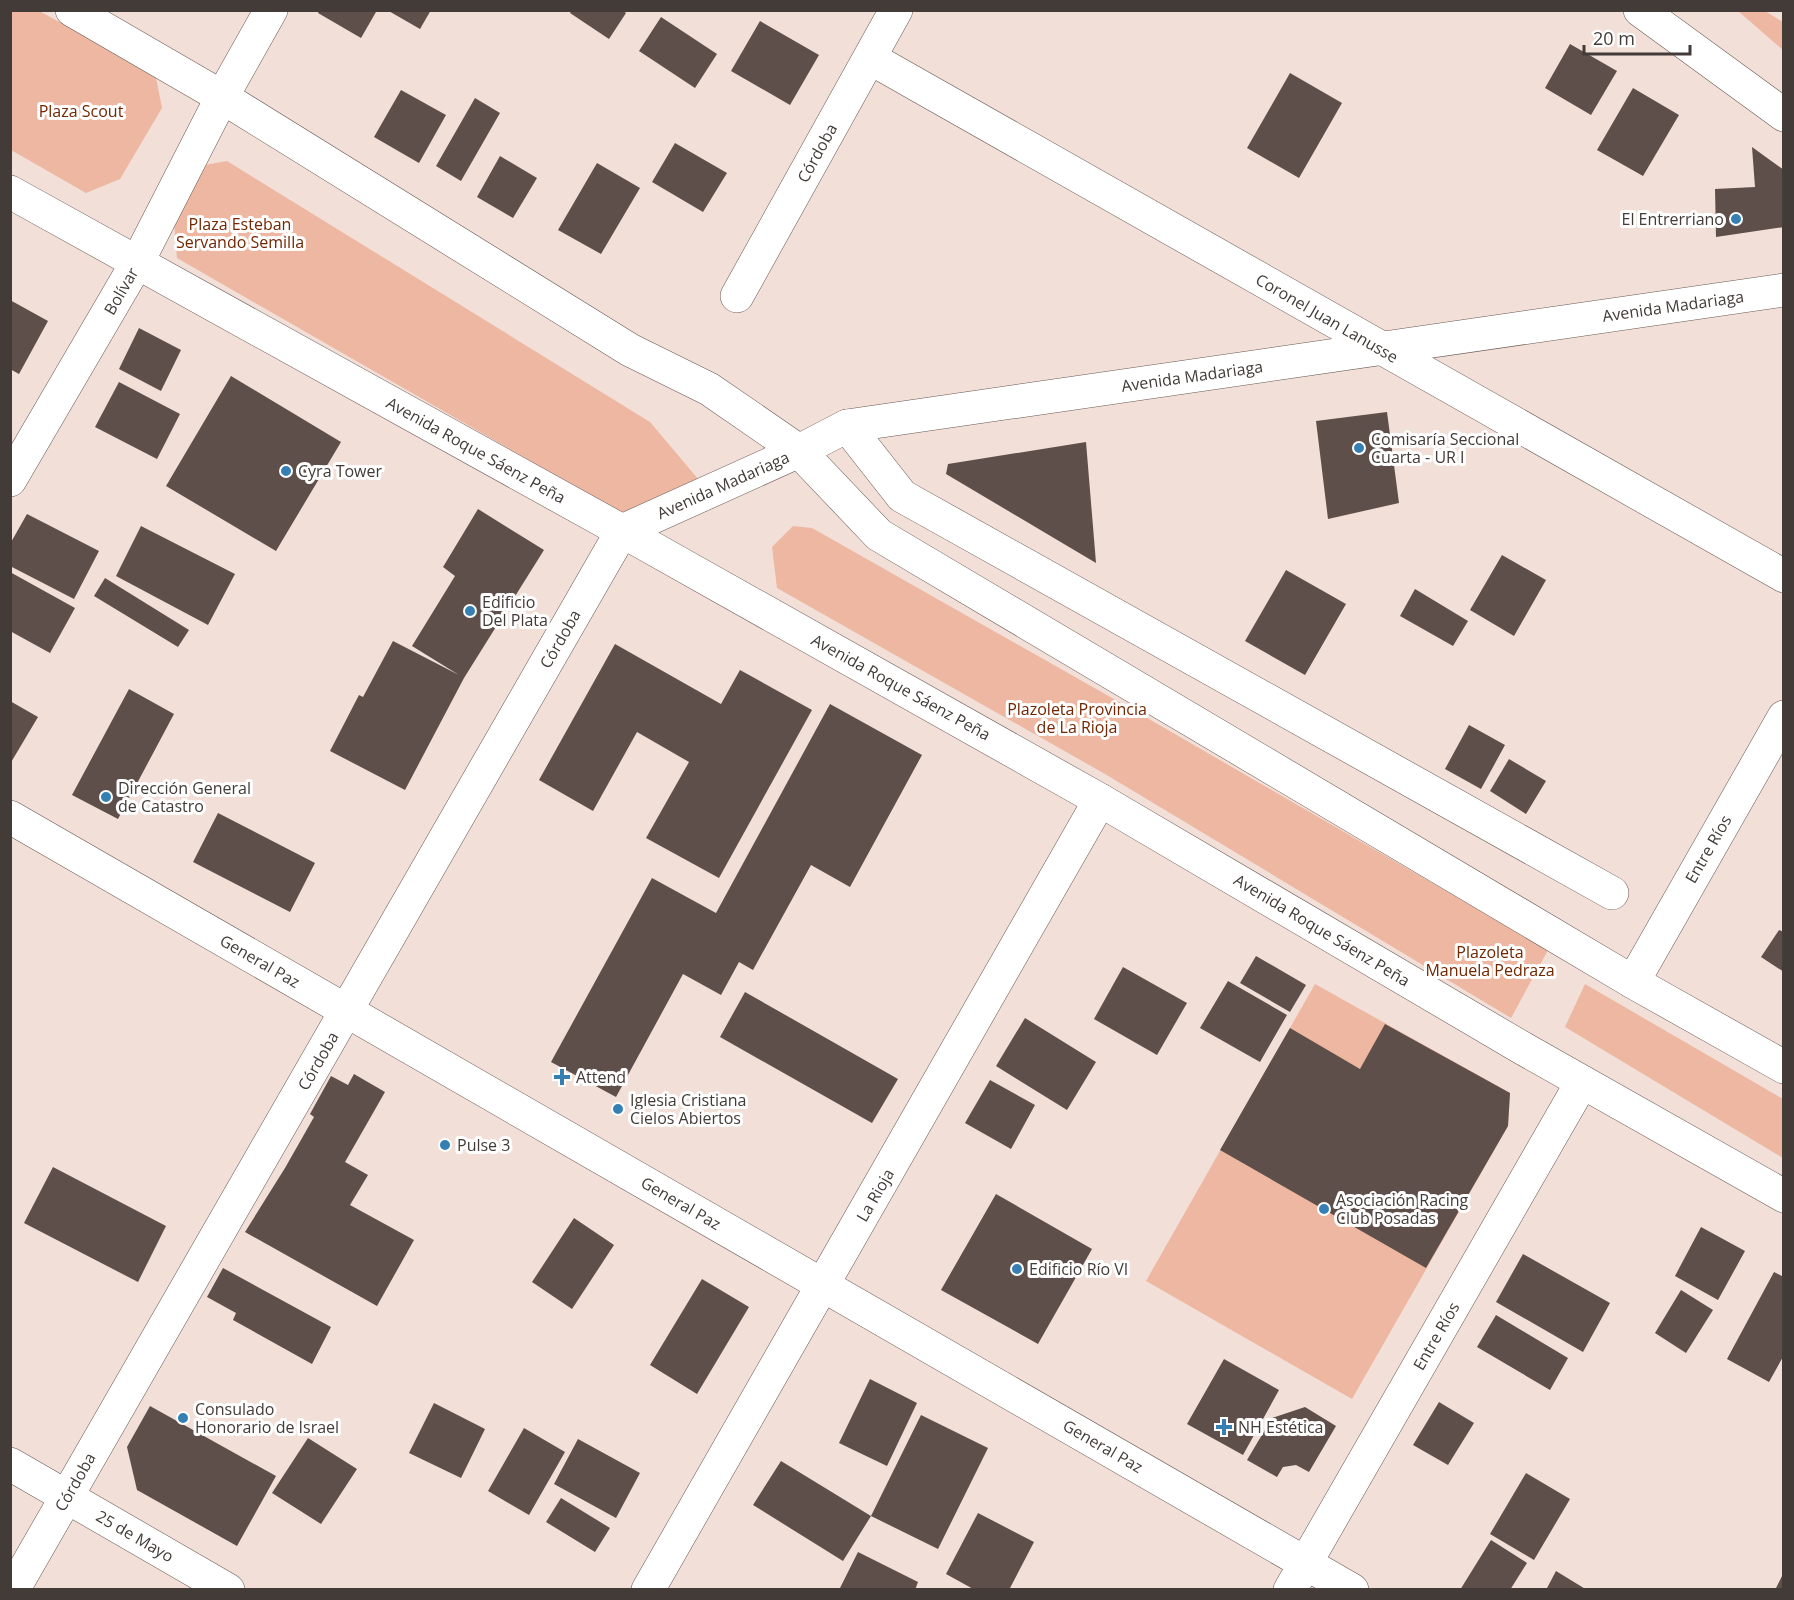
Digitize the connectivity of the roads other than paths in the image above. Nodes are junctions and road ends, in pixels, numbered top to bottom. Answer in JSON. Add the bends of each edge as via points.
{"nodes":[{"id":1,"x":72,"y":10,"type":"edge"},
{"id":2,"x":271,"y":10,"type":"edge"},
{"id":3,"x":896,"y":10,"type":"edge"},
{"id":4,"x":1640,"y":10,"type":"edge"},
{"id":5,"x":870,"y":58,"type":"junction"},
{"id":6,"x":222,"y":97,"type":"junction"},
{"id":7,"x":1784,"y":115,"type":"edge"},
{"id":8,"x":10,"y":192,"type":"edge"},
{"id":9,"x":138,"y":261,"type":"junction"},
{"id":10,"x":1784,"y":290,"type":"edge"},
{"id":11,"x":737,"y":296,"type":"dead end"},
{"id":12,"x":1381,"y":349,"type":"junction"},
{"id":13,"x":847,"y":426,"type":"junction"},
{"id":14,"x":799,"y":451,"type":"junction"},
{"id":15,"x":10,"y":480,"type":"edge"},
{"id":16,"x":622,"y":531,"type":"junction"},
{"id":17,"x":1784,"y":576,"type":"edge"},
{"id":18,"x":1784,"y":717,"type":"edge"},
{"id":19,"x":1100,"y":800,"type":"junction"},
{"id":20,"x":10,"y":817,"type":"edge"},
{"id":21,"x":1612,"y":893,"type":"dead end"},
{"id":22,"x":1633,"y":982,"type":"junction"},
{"id":23,"x":346,"y":1011,"type":"junction"},
{"id":24,"x":1784,"y":1067,"type":"edge"},
{"id":25,"x":1582,"y":1082,"type":"junction"},
{"id":26,"x":1784,"y":1196,"type":"edge"},
{"id":27,"x":823,"y":1285,"type":"junction"},
{"id":28,"x":10,"y":1464,"type":"edge"},
{"id":29,"x":67,"y":1496,"type":"junction"},
{"id":30,"x":1298,"y":1576,"type":"edge"},
{"id":31,"x":13,"y":1590,"type":"edge"},
{"id":32,"x":228,"y":1590,"type":"edge"},
{"id":33,"x":648,"y":1590,"type":"edge"},
{"id":34,"x":1352,"y":1590,"type":"edge"}],
"edges":[{"from":1,"to":6,"type":"street"},
{"from":2,"to":6,"type":"street","name":"Bolívar"},
{"from":3,"to":5,"type":"street","name":"Córdoba"},
{"from":4,"to":7,"type":"street"},
{"from":5,"to":11,"type":"street","name":"Córdoba"},
{"from":5,"to":12,"type":"street","name":"Coronel Juan Lanusse"},
{"from":6,"to":9,"type":"street","name":"Bolívar"},
{"from":6,"to":14,"type":"street","via":[[630,350],[709,389]]},
{"from":8,"to":9,"type":"street","name":"Avenida Roque Sáenz Peña"},
{"from":9,"to":15,"type":"street","name":"Bolívar"},
{"from":9,"to":16,"type":"street","name":"Avenida Roque Sáenz Peña"},
{"from":10,"to":12,"type":"street","name":"Avenida Madariaga"},
{"from":12,"to":13,"type":"street","name":"Avenida Madariaga"},
{"from":12,"to":17,"type":"street","name":"Coronel Juan Lanusse"},
{"from":13,"to":14,"type":"street","name":"Avenida Madariaga"},
{"from":13,"to":21,"type":"street","via":[[902,496]]},
{"from":14,"to":16,"type":"street","name":"Avenida Madariaga"},
{"from":14,"to":22,"type":"street","via":[[879,535]]},
{"from":16,"to":19,"type":"street","name":"Avenida Roque Sáenz Peña"},
{"from":16,"to":23,"type":"street","name":"Córdoba"},
{"from":18,"to":22,"type":"street","name":"Entre Ríos"},
{"from":19,"to":25,"type":"street","name":"Avenida Roque Sáenz Peña"},
{"from":19,"to":27,"type":"street","name":"La Rioja"},
{"from":20,"to":23,"type":"street","name":"General Paz"},
{"from":22,"to":24,"type":"street"},
{"from":23,"to":27,"type":"street","name":"General Paz"},
{"from":23,"to":29,"type":"street","name":"Córdoba"},
{"from":25,"to":26,"type":"street","name":"Avenida Roque Sáenz Peña"},
{"from":25,"to":30,"type":"street","name":"Entre Ríos"},
{"from":27,"to":30,"type":"street","name":"General Paz"},
{"from":27,"to":33,"type":"street","name":"La Rioja"},
{"from":28,"to":29,"type":"street","name":"25 de Mayo"},
{"from":29,"to":31,"type":"street","name":"Córdoba"},
{"from":29,"to":32,"type":"street","name":"25 de Mayo"},
{"from":30,"to":34,"type":"street","name":"General Paz"}]}
